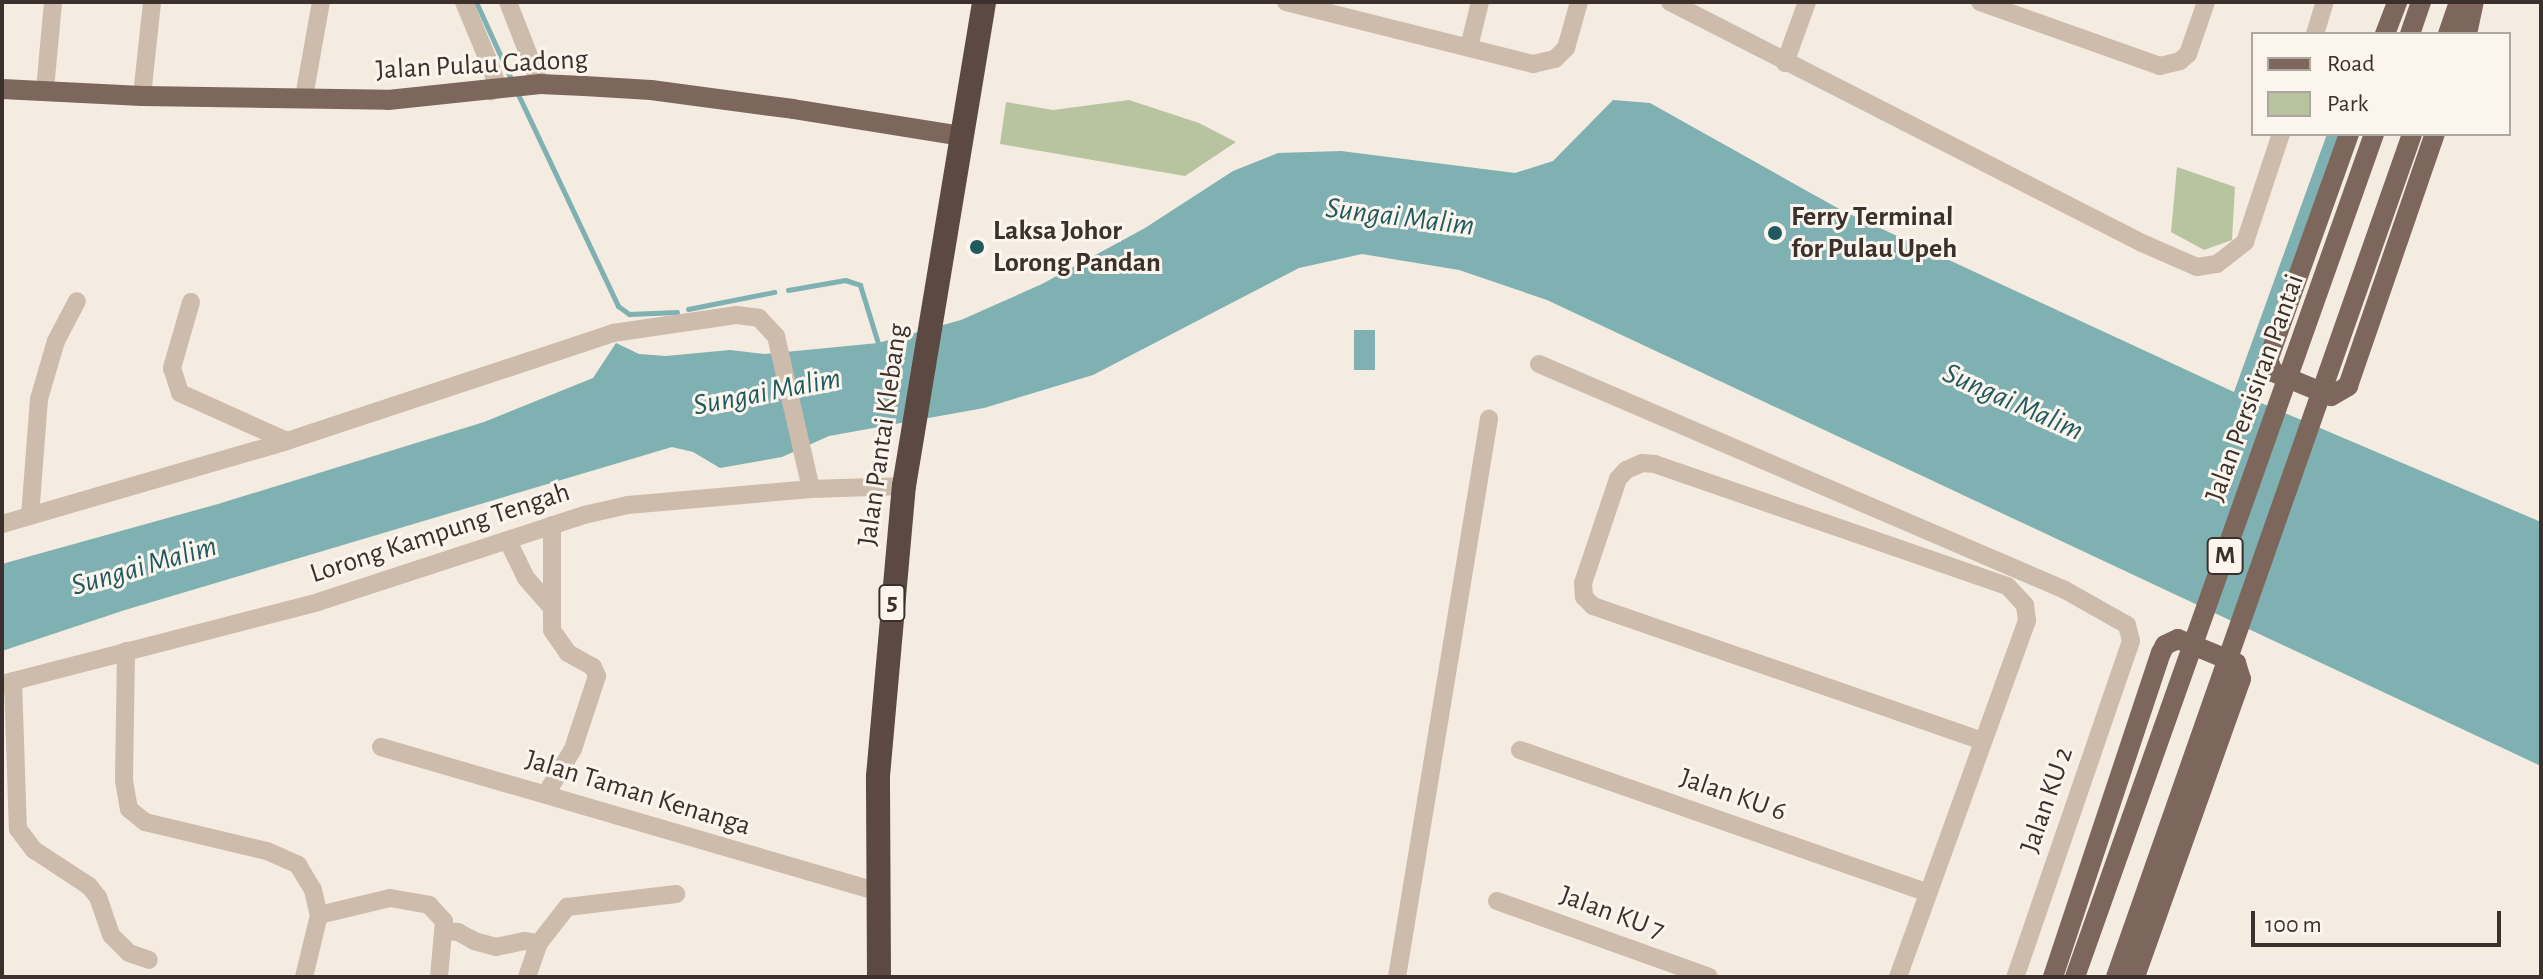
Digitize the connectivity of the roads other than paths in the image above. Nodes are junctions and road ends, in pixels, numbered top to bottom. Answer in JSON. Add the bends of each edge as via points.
{"nodes":[{"id":1,"x":53,"y":2,"type":"edge"},
{"id":2,"x":152,"y":2,"type":"edge"},
{"id":3,"x":321,"y":2,"type":"edge"},
{"id":4,"x":464,"y":2,"type":"edge"},
{"id":5,"x":508,"y":2,"type":"edge"},
{"id":6,"x":984,"y":2,"type":"edge"},
{"id":7,"x":1286,"y":2,"type":"edge"},
{"id":8,"x":1480,"y":2,"type":"edge"},
{"id":9,"x":1579,"y":2,"type":"edge"},
{"id":10,"x":1670,"y":2,"type":"edge"},
{"id":11,"x":1807,"y":2,"type":"edge"},
{"id":12,"x":1980,"y":2,"type":"edge"},
{"id":13,"x":2206,"y":2,"type":"edge"},
{"id":14,"x":2325,"y":2,"type":"edge"},
{"id":15,"x":2397,"y":2,"type":"edge"},
{"id":16,"x":2474,"y":2,"type":"edge"},
{"id":17,"x":2421,"y":4,"type":"edge"},
{"id":18,"x":1325,"y":6,"type":"edge"},
{"id":19,"x":2456,"y":22,"type":"edge"},
{"id":20,"x":2316,"y":32,"type":"edge"},
{"id":21,"x":2386,"y":32,"type":"edge"},
{"id":22,"x":2411,"y":32,"type":"edge"},
{"id":23,"x":1469,"y":47,"type":"junction"},
{"id":24,"x":1785,"y":63,"type":"junction"},
{"id":25,"x":535,"y":85,"type":"junction"},
{"id":26,"x":2,"y":89,"type":"edge"},
{"id":27,"x":45,"y":89,"type":"junction"},
{"id":28,"x":499,"y":90,"type":"junction"},
{"id":29,"x":142,"y":96,"type":"junction"},
{"id":30,"x":304,"y":97,"type":"junction"},
{"id":31,"x":961,"y":136,"type":"junction"},
{"id":32,"x":2280,"y":136,"type":"edge"},
{"id":33,"x":2348,"y":136,"type":"edge"},
{"id":34,"x":2373,"y":136,"type":"edge"},
{"id":35,"x":2411,"y":136,"type":"edge"},
{"id":36,"x":2434,"y":136,"type":"edge"},
{"id":37,"x":77,"y":301,"type":"dead end"},
{"id":38,"x":191,"y":302,"type":"dead end"},
{"id":39,"x":1539,"y":364,"type":"dead end"},
{"id":40,"x":1489,"y":419,"type":"dead end"},
{"id":41,"x":287,"y":441,"type":"junction"},
{"id":42,"x":904,"y":486,"type":"junction"},
{"id":43,"x":811,"y":489,"type":"junction"},
{"id":44,"x":30,"y":516,"type":"junction"},
{"id":45,"x":2,"y":524,"type":"edge"},
{"id":46,"x":552,"y":525,"type":"junction"},
{"id":47,"x":508,"y":541,"type":"junction"},
{"id":48,"x":550,"y":606,"type":"junction"},
{"id":49,"x":126,"y":651,"type":"junction"},
{"id":50,"x":8,"y":683,"type":"edge"},
{"id":51,"x":1981,"y":740,"type":"junction"},
{"id":52,"x":381,"y":747,"type":"dead end"},
{"id":53,"x":1520,"y":750,"type":"dead end"},
{"id":54,"x":10,"y":778,"type":"edge"},
{"id":55,"x":546,"y":794,"type":"junction"},
{"id":56,"x":879,"y":892,"type":"junction"},
{"id":57,"x":1928,"y":893,"type":"junction"},
{"id":58,"x":676,"y":894,"type":"dead end"},
{"id":59,"x":1497,"y":901,"type":"dead end"},
{"id":60,"x":319,"y":915,"type":"junction"},
{"id":61,"x":445,"y":931,"type":"junction"},
{"id":62,"x":539,"y":943,"type":"junction"},
{"id":63,"x":149,"y":960,"type":"dead end"},
{"id":64,"x":304,"y":977,"type":"edge"},
{"id":65,"x":439,"y":977,"type":"edge"},
{"id":66,"x":527,"y":977,"type":"edge"},
{"id":67,"x":879,"y":977,"type":"edge"},
{"id":68,"x":1397,"y":977,"type":"edge"},
{"id":69,"x":1709,"y":977,"type":"edge"},
{"id":70,"x":1898,"y":977,"type":"edge"},
{"id":71,"x":2015,"y":977,"type":"edge"},
{"id":72,"x":2053,"y":977,"type":"edge"},
{"id":73,"x":2075,"y":977,"type":"edge"},
{"id":74,"x":2116,"y":977,"type":"edge"},
{"id":75,"x":2135,"y":977,"type":"edge"}],
"edges":[{"from":1,"to":27,"type":"street"},
{"from":2,"to":29,"type":"street"},
{"from":3,"to":30,"type":"street"},
{"from":4,"to":28,"type":"street"},
{"from":5,"to":25,"type":"street"},
{"from":6,"to":31,"type":"highway","name":"Jalan Pantai Klebang","number":"5"},
{"from":7,"to":18,"type":"street"},
{"from":8,"to":23,"type":"street"},
{"from":9,"to":23,"type":"street","via":[[1570,38],[1555,59],[1533,64]]},
{"from":10,"to":24,"type":"street"},
{"from":11,"to":24,"type":"street"},
{"from":12,"to":13,"type":"street","via":[[2160,66],[2188,54]]},
{"from":14,"to":20,"type":"street"},
{"from":15,"to":21,"type":"main road"},
{"from":16,"to":19,"type":"main road"},
{"from":17,"to":22,"type":"main road"},
{"from":18,"to":23,"type":"street"},
{"from":24,"to":32,"type":"street","via":[[2197,267],[2217,264],[2245,242]]},
{"from":25,"to":28,"type":"main road","name":"Jalan Pulau Gadong"},
{"from":25,"to":31,"type":"main road","name":"Jalan Pulau Gadong","via":[[651,90]]},
{"from":26,"to":27,"type":"main road","name":"Jalan Pulau Gadong"},
{"from":27,"to":29,"type":"main road","name":"Jalan Pulau Gadong"},
{"from":28,"to":30,"type":"main road","name":"Jalan Pulau Gadong","via":[[388,100]]},
{"from":29,"to":30,"type":"main road","name":"Jalan Pulau Gadong"},
{"from":31,"to":42,"type":"highway","name":"Jalan Pantai Klebang","number":"5"},
{"from":33,"to":36,"type":"main road","via":[[2268,360],[2273,372],[2331,396],[2348,386]]},
{"from":34,"to":73,"type":"main road","name":"Jalan Persisiran Pantai","number":"M"},
{"from":35,"to":74,"type":"main road","number":"M"},
{"from":37,"to":44,"type":"street","via":[[56,341],[39,399]]},
{"from":38,"to":41,"type":"street","via":[[172,368],[180,393]]},
{"from":39,"to":71,"type":"street","name":"Jalan KU 2","via":[[2065,590],[2127,625],[2131,641]]},
{"from":40,"to":68,"type":"street"},
{"from":41,"to":43,"type":"street","via":[[613,333],[748,316],[768,324],[776,336]]},
{"from":41,"to":44,"type":"street"},
{"from":42,"to":43,"type":"street","name":"Lorong Kampung Tengah"},
{"from":42,"to":56,"type":"highway","name":"Jalan Pantai Klebang","number":"5","via":[[878,776]]},
{"from":43,"to":46,"type":"street","name":"Lorong Kampung Tengah","via":[[628,505]]},
{"from":44,"to":45,"type":"street"},
{"from":46,"to":47,"type":"street","name":"Lorong Kampung Tengah"},
{"from":46,"to":48,"type":"street"},
{"from":47,"to":48,"type":"street","via":[[526,578]]},
{"from":47,"to":49,"type":"street","name":"Lorong Kampung Tengah","via":[[318,602]]},
{"from":48,"to":55,"type":"street","via":[[559,644],[593,667],[597,676],[573,749]]},
{"from":49,"to":50,"type":"street","name":"Lorong Kampung Tengah"},
{"from":49,"to":60,"type":"street","via":[[124,781],[129,809],[145,822],[267,851],[298,865],[313,890]]},
{"from":50,"to":54,"type":"street"},
{"from":51,"to":51,"type":"street","via":[[2027,621],[2025,605],[2007,586],[1655,464],[1642,463],[1618,479],[1583,583],[1584,597],[1593,606]]},
{"from":51,"to":57,"type":"street"},
{"from":52,"to":55,"type":"street","name":"Jalan Taman Kenanga"},
{"from":53,"to":57,"type":"street","name":"Jalan KU 6"},
{"from":54,"to":63,"type":"street","via":[[24,842],[89,886],[111,935],[129,953]]},
{"from":55,"to":56,"type":"street","name":"Jalan Taman Kenanga"},
{"from":56,"to":67,"type":"highway","name":"Jalan Pantai Klebang","number":"5"},
{"from":57,"to":70,"type":"street"},
{"from":58,"to":62,"type":"street","via":[[567,907]]},
{"from":59,"to":69,"type":"street","name":"Jalan KU 7"},
{"from":60,"to":61,"type":"street","via":[[374,900],[405,899],[438,912]]},
{"from":60,"to":64,"type":"street"},
{"from":61,"to":62,"type":"street","via":[[496,947]]},
{"from":61,"to":65,"type":"street"},
{"from":62,"to":66,"type":"street"},
{"from":72,"to":75,"type":"main road","via":[[2161,653],[2178,639],[2236,663],[2241,679]]}]}
